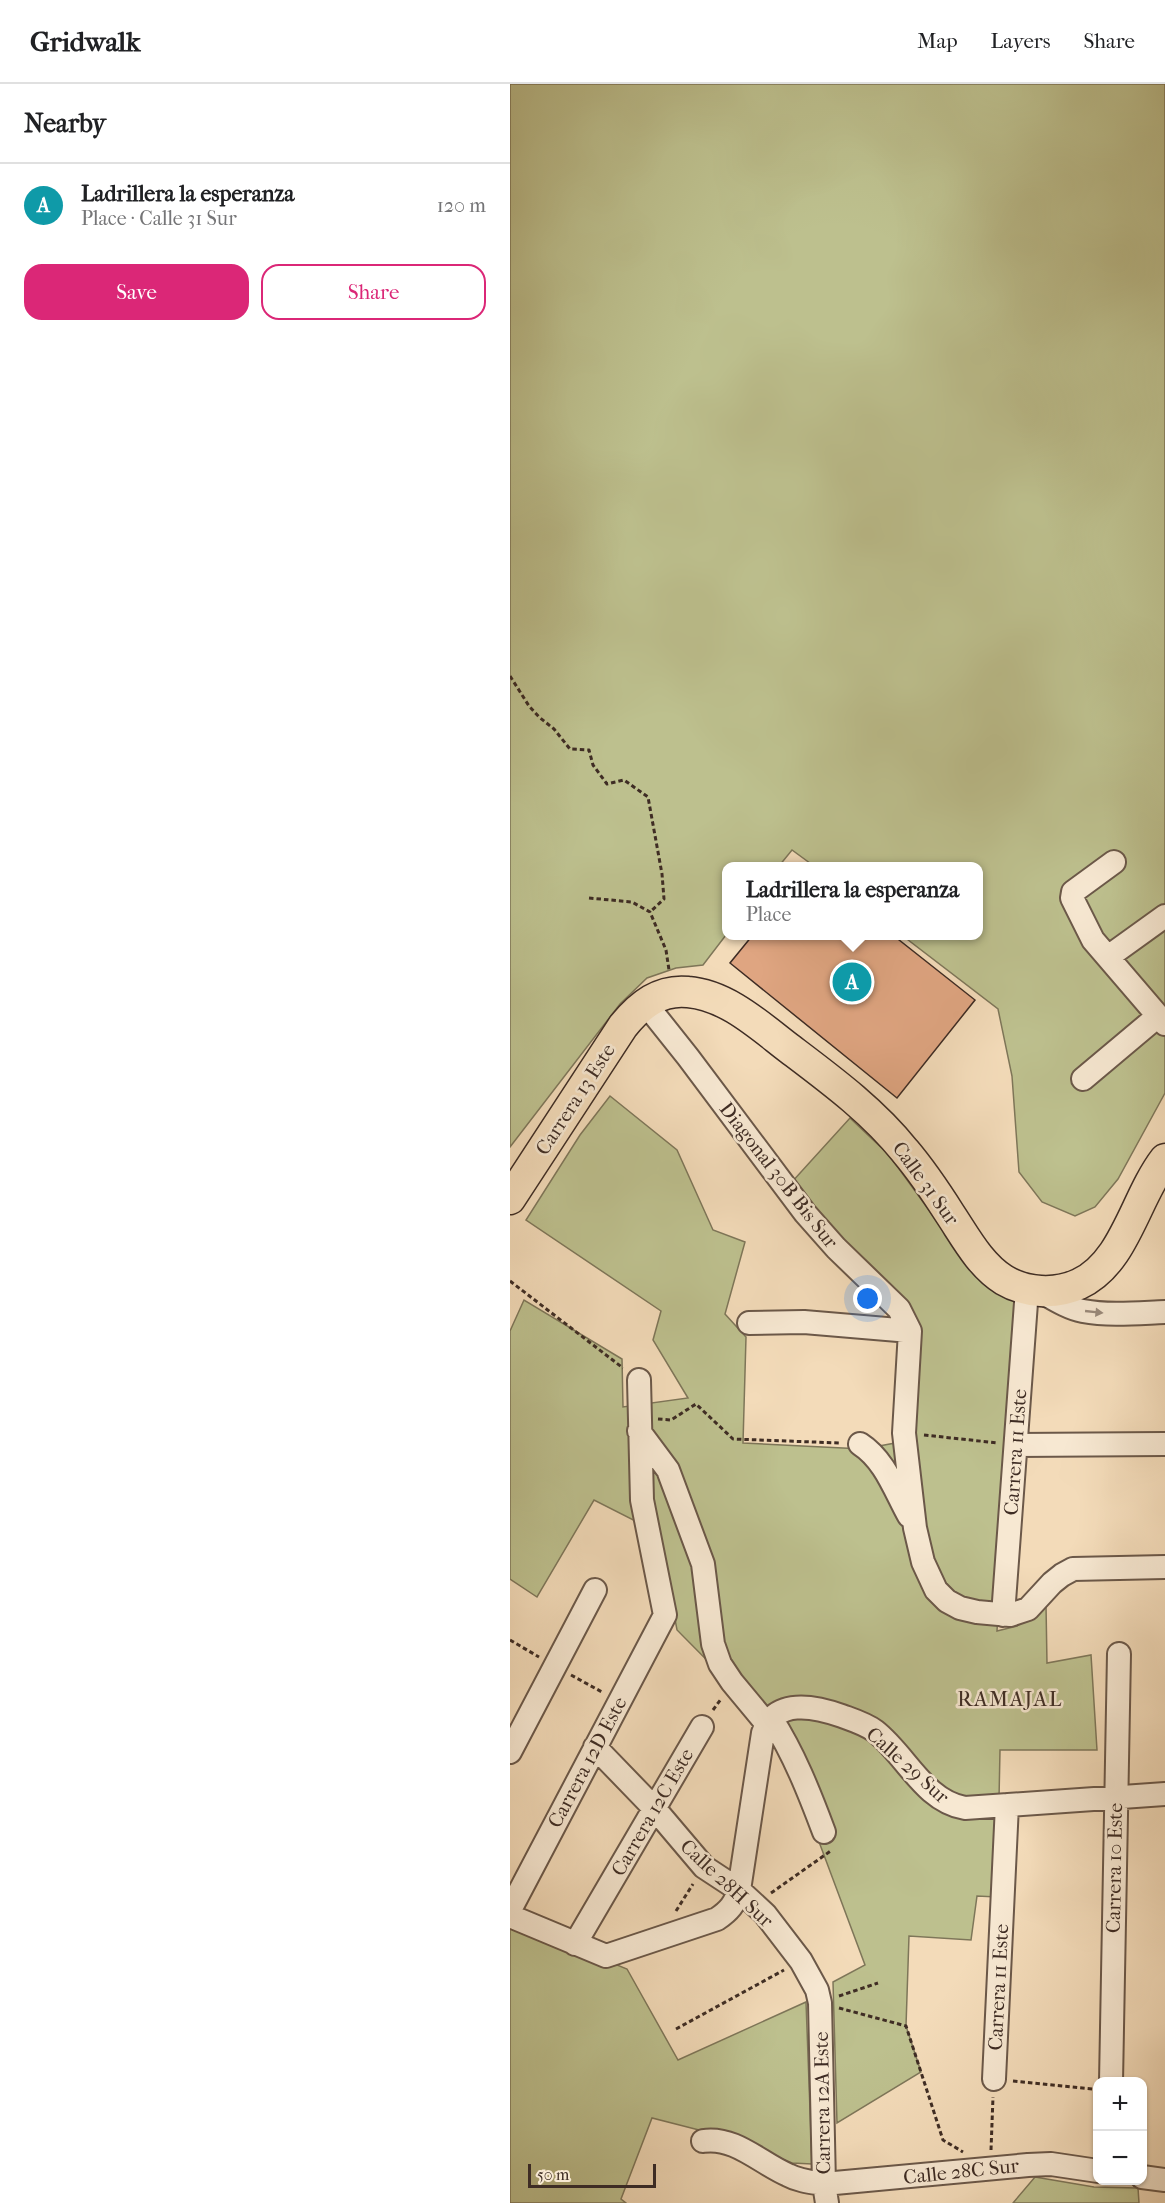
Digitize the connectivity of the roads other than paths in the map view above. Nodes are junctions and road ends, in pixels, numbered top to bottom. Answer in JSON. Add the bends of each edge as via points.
{"nodes":[{"id":1,"x":1114,"y":862,"type":"dead end"},
{"id":2,"x":1165,"y":916,"type":"edge"},
{"id":3,"x":1108,"y":957,"type":"junction"},
{"id":4,"x":645,"y":1003,"type":"junction"},
{"id":5,"x":1161,"y":1020,"type":"edge"},
{"id":6,"x":1083,"y":1079,"type":"dead end"},
{"id":7,"x":1165,"y":1160,"type":"edge"},
{"id":8,"x":510,"y":1199,"type":"edge"},
{"id":9,"x":1034,"y":1290,"type":"junction"},
{"id":10,"x":1165,"y":1312,"type":"edge"},
{"id":11,"x":749,"y":1323,"type":"dead end"},
{"id":12,"x":910,"y":1331,"type":"junction"},
{"id":13,"x":639,"y":1380,"type":"road end"},
{"id":14,"x":640,"y":1425,"type":"junction"},
{"id":15,"x":860,"y":1444,"type":"road end"},
{"id":16,"x":1165,"y":1444,"type":"edge"},
{"id":17,"x":1016,"y":1445,"type":"junction"},
{"id":18,"x":915,"y":1528,"type":"junction"},
{"id":19,"x":1165,"y":1567,"type":"edge"},
{"id":20,"x":595,"y":1590,"type":"dead end"},
{"id":21,"x":1004,"y":1615,"type":"junction"},
{"id":22,"x":1119,"y":1654,"type":"dead end"},
{"id":23,"x":769,"y":1720,"type":"junction"},
{"id":24,"x":702,"y":1727,"type":"road end"},
{"id":25,"x":595,"y":1747,"type":"junction"},
{"id":26,"x":510,"y":1752,"type":"edge"},
{"id":27,"x":1165,"y":1794,"type":"edge"},
{"id":28,"x":1116,"y":1796,"type":"junction"},
{"id":29,"x":1007,"y":1805,"type":"junction"},
{"id":30,"x":654,"y":1808,"type":"junction"},
{"id":31,"x":830,"y":1840,"type":"road end"},
{"id":32,"x":747,"y":1898,"type":"junction"},
{"id":33,"x":510,"y":1910,"type":"edge"},
{"id":34,"x":510,"y":1916,"type":"edge"},
{"id":35,"x":574,"y":1944,"type":"junction"},
{"id":36,"x":820,"y":2003,"type":"joint"},
{"id":37,"x":1111,"y":2077,"type":"edge"},
{"id":38,"x":994,"y":2079,"type":"road end"},
{"id":39,"x":703,"y":2141,"type":"dead end"},
{"id":40,"x":1093,"y":2170,"type":"edge"},
{"id":41,"x":1147,"y":2178,"type":"edge"},
{"id":42,"x":1165,"y":2180,"type":"edge"},
{"id":43,"x":825,"y":2194,"type":"edge"}],
"edges":[{"from":1,"to":3,"type":"street","via":[[1073,892],[1072,898],[1093,940]]},
{"from":2,"to":3,"type":"street"},
{"from":3,"to":5,"type":"street"},
{"from":4,"to":8,"type":"main road","name":"Carrera 13 Este","via":[[623,1026]]},
{"from":4,"to":9,"type":"main road","name":"Calle 31 Sur","via":[[673,992],[702,994],[735,1009],[880,1123],[918,1167],[984,1263],[1004,1280]]},
{"from":4,"to":12,"type":"street","name":"Diagonal 30B Bis Sur","via":[[804,1213],[898,1309]]},
{"from":5,"to":6,"type":"street"},
{"from":7,"to":9,"type":"main road","via":[[1108,1262],[1077,1285],[1053,1291]]},
{"from":9,"to":10,"type":"street","one_way":true,"via":[[1083,1311]]},
{"from":9,"to":17,"type":"street","name":"Carrera 11 Este"},
{"from":11,"to":12,"type":"street","via":[[804,1322]]},
{"from":12,"to":18,"type":"street","via":[[904,1433]]},
{"from":13,"to":14,"type":"street"},
{"from":14,"to":23,"type":"street","via":[[668,1470],[703,1564],[712,1644],[720,1664]]},
{"from":14,"to":25,"type":"street","name":"Carrera 12D Este","via":[[642,1500],[665,1615]]},
{"from":15,"to":18,"type":"street","via":[[881,1464]]},
{"from":16,"to":17,"type":"street"},
{"from":17,"to":21,"type":"street","name":"Carrera 11 Este"},
{"from":18,"to":21,"type":"street","via":[[923,1562],[936,1590],[947,1601],[960,1608]]},
{"from":19,"to":21,"type":"street","via":[[1074,1569],[1052,1583],[1028,1609]]},
{"from":20,"to":26,"type":"street"},
{"from":22,"to":28,"type":"street","name":"Carrera 10 Este"},
{"from":23,"to":29,"type":"street","name":"Calle 29 Sur","via":[[787,1708],[802,1706],[838,1714],[874,1730],[947,1803],[965,1808]]},
{"from":23,"to":31,"type":"street","via":[[784,1738]]},
{"from":23,"to":32,"type":"street","via":[[761,1742]]},
{"from":24,"to":30,"type":"street","name":"Carrera 12C Este"},
{"from":25,"to":30,"type":"street","name":"Calle 28H Sur"},
{"from":25,"to":33,"type":"street","name":"Carrera 12D Este"},
{"from":27,"to":28,"type":"street","name":"Calle 29 Sur"},
{"from":28,"to":29,"type":"street","name":"Calle 29 Sur"},
{"from":28,"to":37,"type":"street","name":"Carrera 10 Este"},
{"from":29,"to":38,"type":"street","name":"Carrera 11 Este"},
{"from":30,"to":32,"type":"street","name":"Calle 28H Sur","via":[[704,1867]]},
{"from":30,"to":35,"type":"street","name":"Carrera 12C Este"},
{"from":32,"to":35,"type":"street","via":[[717,1919],[606,1956]]},
{"from":32,"to":36,"type":"street","name":"Calle 28H Sur","via":[[801,1961]]},
{"from":34,"to":35,"type":"street"},
{"from":36,"to":43,"type":"street","name":"Carrera 12A Este"},
{"from":39,"to":43,"type":"street","name":"Calle 28C Sur","via":[[729,2143]]},
{"from":40,"to":43,"type":"street","name":"Calle 28C Sur","via":[[1051,2164],[990,2169]]},
{"from":41,"to":42,"type":"street"}]}
